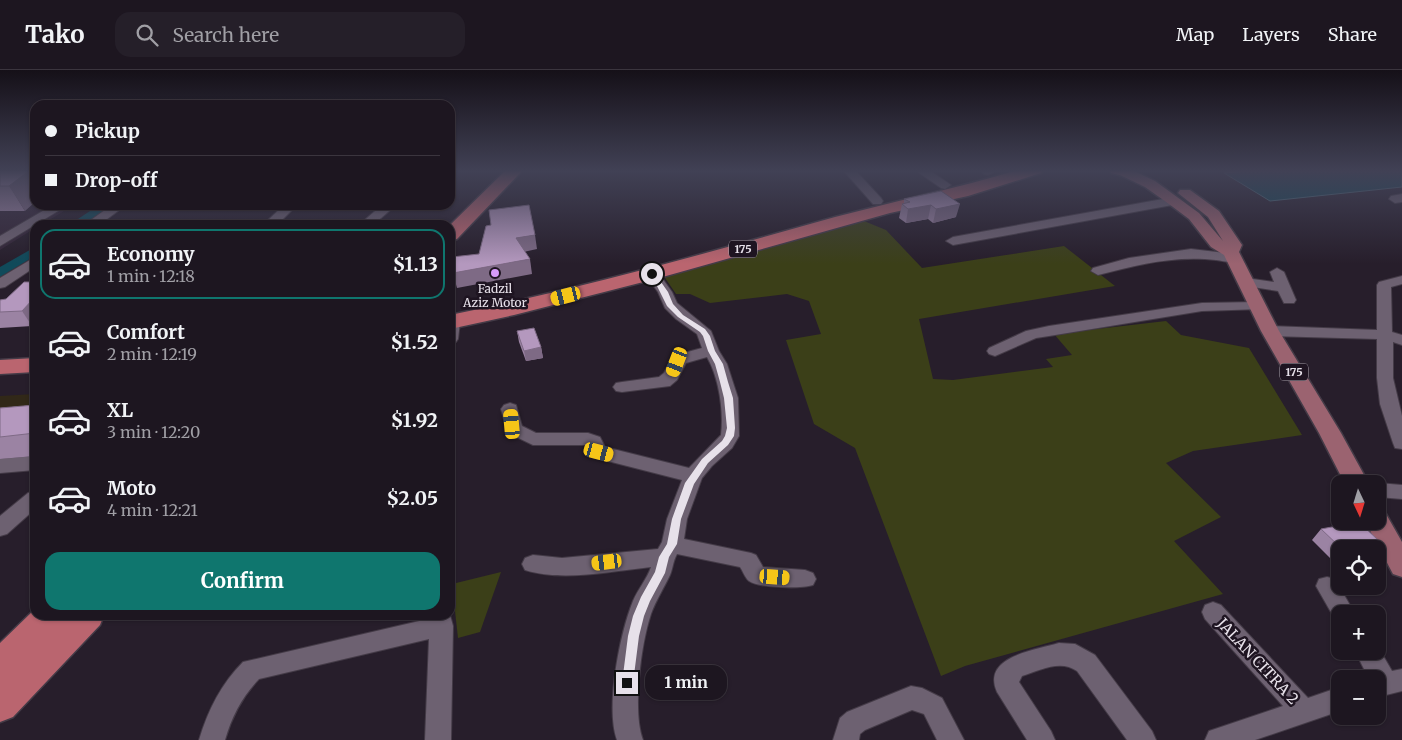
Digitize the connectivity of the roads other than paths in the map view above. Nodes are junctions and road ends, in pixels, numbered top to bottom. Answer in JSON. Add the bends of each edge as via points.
{"nodes":[{"id":1,"x":468,"y":201,"type":"edge"},
{"id":2,"x":478,"y":201,"type":"edge"},
{"id":3,"x":876,"y":201,"type":"edge"},
{"id":4,"x":921,"y":201,"type":"edge"},
{"id":5,"x":1173,"y":201,"type":"edge"},
{"id":6,"x":1174,"y":201,"type":"edge"},
{"id":7,"x":1196,"y":201,"type":"edge"},
{"id":8,"x":54,"y":210,"type":"edge"},
{"id":9,"x":112,"y":210,"type":"edge"},
{"id":10,"x":286,"y":210,"type":"edge"},
{"id":11,"x":384,"y":210,"type":"edge"},
{"id":12,"x":37,"y":220,"type":"edge"},
{"id":13,"x":98,"y":220,"type":"edge"},
{"id":14,"x":274,"y":220,"type":"edge"},
{"id":15,"x":371,"y":220,"type":"edge"},
{"id":16,"x":446,"y":220,"type":"edge"},
{"id":17,"x":30,"y":224,"type":"edge"},
{"id":18,"x":455,"y":229,"type":"edge"},
{"id":19,"x":20,"y":230,"type":"junction"},
{"id":20,"x":0,"y":231,"type":"edge"},
{"id":21,"x":953,"y":241,"type":"dead end"},
{"id":22,"x":0,"y":242,"type":"edge"},
{"id":23,"x":1233,"y":255,"type":"junction"},
{"id":24,"x":30,"y":264,"type":"edge"},
{"id":25,"x":1098,"y":271,"type":"dead end"},
{"id":26,"x":1277,"y":272,"type":"dead end"},
{"id":27,"x":652,"y":274,"type":"junction"},
{"id":28,"x":1402,"y":280,"type":"edge"},
{"id":29,"x":1246,"y":282,"type":"junction"},
{"id":30,"x":0,"y":284,"type":"edge"},
{"id":31,"x":1257,"y":306,"type":"junction"},
{"id":32,"x":455,"y":321,"type":"edge"},
{"id":33,"x":455,"y":322,"type":"edge"},
{"id":34,"x":1270,"y":331,"type":"junction"},
{"id":35,"x":1385,"y":335,"type":"junction"},
{"id":36,"x":1402,"y":340,"type":"edge"},
{"id":37,"x":711,"y":351,"type":"junction"},
{"id":38,"x":995,"y":351,"type":"dead end"},
{"id":39,"x":30,"y":365,"type":"edge"},
{"id":40,"x":0,"y":367,"type":"edge"},
{"id":41,"x":30,"y":380,"type":"edge"},
{"id":42,"x":0,"y":383,"type":"edge"},
{"id":43,"x":622,"y":387,"type":"dead end"},
{"id":44,"x":510,"y":409,"type":"dead end"},
{"id":45,"x":1402,"y":443,"type":"edge"},
{"id":46,"x":30,"y":463,"type":"edge"},
{"id":47,"x":0,"y":466,"type":"edge"},
{"id":48,"x":1352,"y":475,"type":"edge"},
{"id":49,"x":693,"y":476,"type":"junction"},
{"id":50,"x":1386,"y":491,"type":"edge"},
{"id":51,"x":1402,"y":492,"type":"edge"},
{"id":52,"x":28,"y":504,"type":"edge"},
{"id":53,"x":0,"y":512,"type":"edge"},
{"id":54,"x":0,"y":528,"type":"edge"},
{"id":55,"x":1383,"y":530,"type":"edge"},
{"id":56,"x":668,"y":550,"type":"junction"},
{"id":57,"x":1398,"y":553,"type":"edge"},
{"id":58,"x":533,"y":564,"type":"dead end"},
{"id":59,"x":806,"y":579,"type":"dead end"},
{"id":60,"x":1327,"y":586,"type":"dead end"},
{"id":61,"x":1339,"y":605,"type":"edge"},
{"id":62,"x":1213,"y":612,"type":"dead end"},
{"id":63,"x":46,"y":620,"type":"edge"},
{"id":64,"x":83,"y":620,"type":"edge"},
{"id":65,"x":440,"y":621,"type":"edge"},
{"id":66,"x":1373,"y":660,"type":"edge"},
{"id":67,"x":3,"y":663,"type":"edge"},
{"id":68,"x":1389,"y":683,"type":"edge"},
{"id":69,"x":1331,"y":702,"type":"edge"},
{"id":70,"x":0,"y":705,"type":"edge"},
{"id":71,"x":1304,"y":711,"type":"junction"},
{"id":72,"x":851,"y":731,"type":"edge"},
{"id":73,"x":212,"y":740,"type":"edge"},
{"id":74,"x":438,"y":740,"type":"edge"},
{"id":75,"x":630,"y":740,"type":"edge"},
{"id":76,"x":951,"y":740,"type":"edge"},
{"id":77,"x":1042,"y":740,"type":"edge"},
{"id":78,"x":1143,"y":740,"type":"edge"},
{"id":79,"x":1218,"y":740,"type":"edge"}],
"edges":[{"from":1,"to":16,"type":"highway"},
{"from":2,"to":18,"type":"highway"},
{"from":3,"to":32,"type":"highway","number":"175","via":[[544,289]]},
{"from":4,"to":27,"type":"highway","number":"175"},
{"from":5,"to":21,"type":"street"},
{"from":6,"to":23,"type":"main road","number":"175","via":[[1194,216],[1217,244]]},
{"from":7,"to":23,"type":"main road","number":"175","via":[[1214,214],[1234,245]]},
{"from":8,"to":12,"type":"street"},
{"from":9,"to":13,"type":"street"},
{"from":10,"to":14,"type":"street"},
{"from":11,"to":15,"type":"street"},
{"from":17,"to":19,"type":"street"},
{"from":19,"to":20,"type":"street"},
{"from":19,"to":22,"type":"street"},
{"from":23,"to":25,"type":"street","via":[[1191,253],[1129,262]]},
{"from":23,"to":29,"type":"main road","number":"175"},
{"from":24,"to":30,"type":"street"},
{"from":26,"to":29,"type":"street","via":[[1287,294]]},
{"from":27,"to":33,"type":"highway","number":"175"},
{"from":27,"to":37,"type":"street","via":[[670,304],[703,331]]},
{"from":28,"to":35,"type":"street","via":[[1384,285]]},
{"from":29,"to":31,"type":"main road","number":"175"},
{"from":31,"to":34,"type":"main road","number":"175"},
{"from":31,"to":38,"type":"street","via":[[1202,307],[1049,331]]},
{"from":34,"to":35,"type":"street"},
{"from":34,"to":48,"type":"main road","number":"175"},
{"from":35,"to":36,"type":"street"},
{"from":35,"to":45,"type":"street","via":[[1389,404]]},
{"from":37,"to":43,"type":"street","via":[[678,360],[671,376],[664,382]]},
{"from":37,"to":49,"type":"street","via":[[719,364],[726,390],[730,436]]},
{"from":39,"to":40,"type":"highway"},
{"from":41,"to":42,"type":"highway"},
{"from":44,"to":49,"type":"street","via":[[514,429],[533,439],[588,438],[599,452]]},
{"from":46,"to":47,"type":"street"},
{"from":49,"to":56,"type":"street"},
{"from":50,"to":51,"type":"street"},
{"from":52,"to":53,"type":"street"},
{"from":52,"to":54,"type":"street"},
{"from":55,"to":57,"type":"main road"},
{"from":56,"to":58,"type":"street","via":[[562,567]]},
{"from":56,"to":59,"type":"street","via":[[742,559],[761,576]]},
{"from":56,"to":75,"type":"street","via":[[645,600],[634,636],[625,717]]},
{"from":60,"to":61,"type":"street"},
{"from":62,"to":71,"type":"street","name":"JALAN CITRA 2"},
{"from":63,"to":67,"type":"highway"},
{"from":64,"to":70,"type":"highway"},
{"from":65,"to":73,"type":"street","via":[[252,670],[231,694]]},
{"from":65,"to":74,"type":"street"},
{"from":66,"to":68,"type":"street"},
{"from":69,"to":71,"type":"street"},
{"from":71,"to":79,"type":"street"},
{"from":72,"to":76,"type":"street","via":[[911,698],[933,706]]},
{"from":77,"to":78,"type":"street","via":[[1006,684],[1008,673],[1015,667],[1059,654],[1075,655],[1086,663]]}]}
